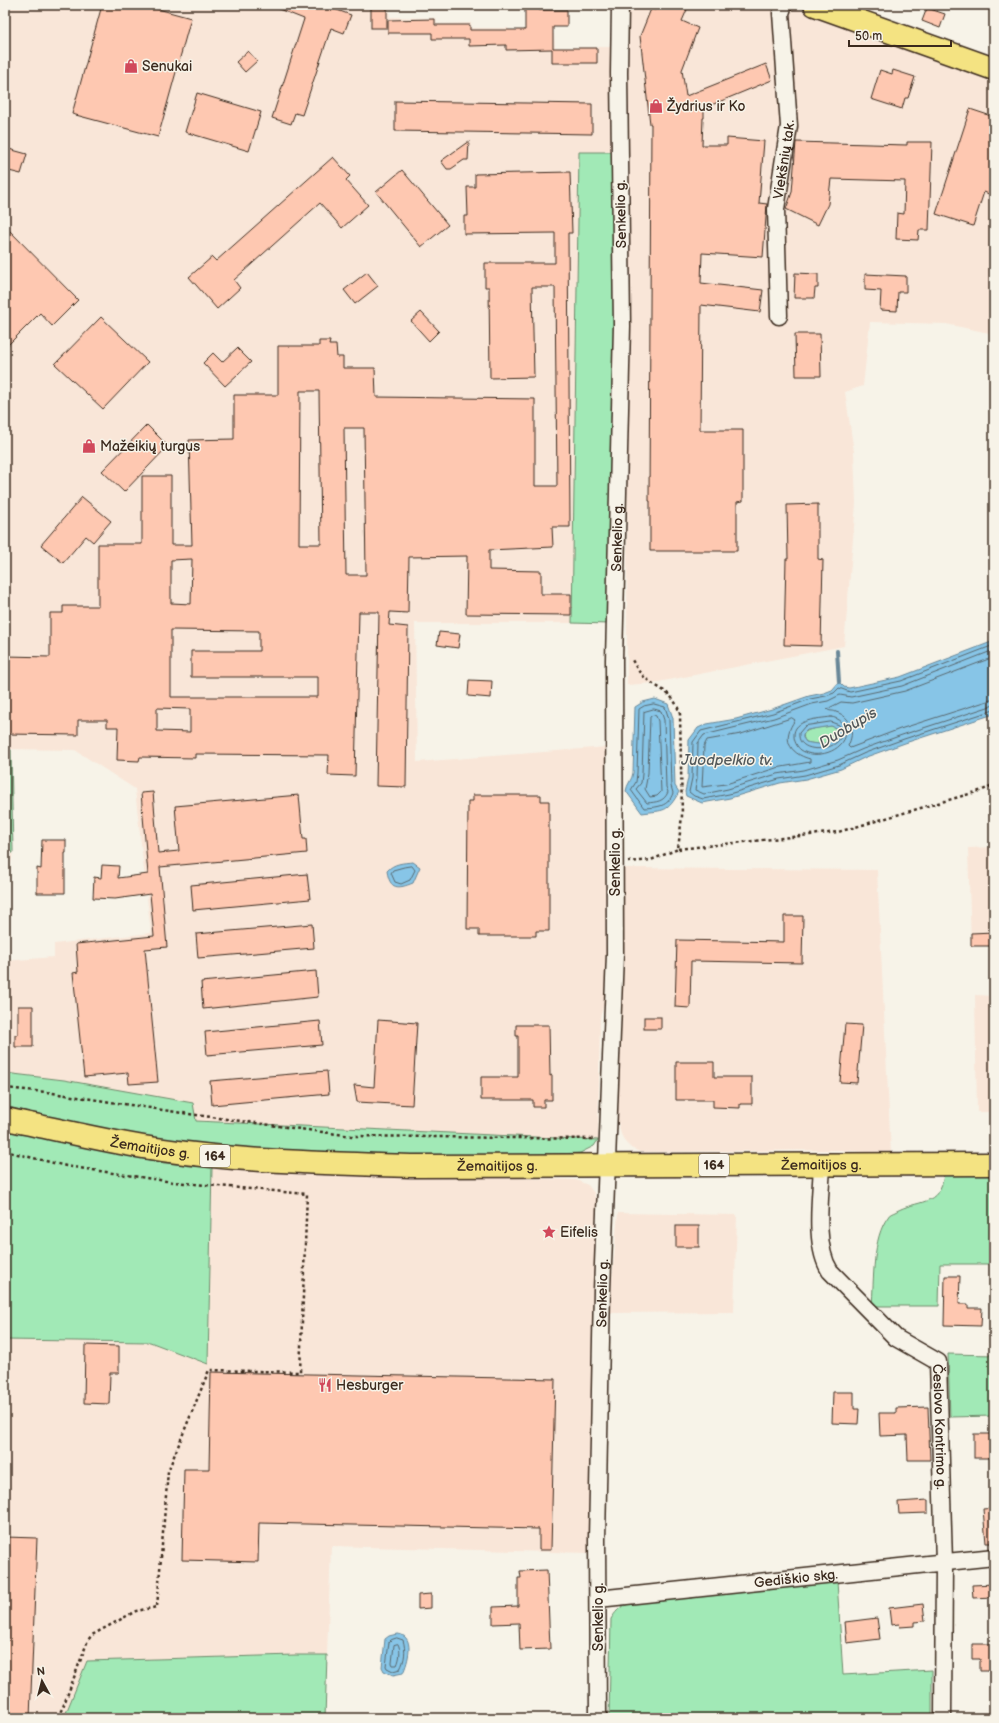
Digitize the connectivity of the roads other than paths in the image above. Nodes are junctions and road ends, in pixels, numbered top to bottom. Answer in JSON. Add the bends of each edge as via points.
{"nodes":[{"id":1,"x":620,"y":5,"type":"edge"},
{"id":2,"x":784,"y":5,"type":"edge"},
{"id":3,"x":815,"y":5,"type":"edge"},
{"id":4,"x":994,"y":69,"type":"edge"},
{"id":5,"x":780,"y":316,"type":"dead end"},
{"id":6,"x":5,"y":1119,"type":"edge"},
{"id":7,"x":822,"y":1164,"type":"junction"},
{"id":8,"x":994,"y":1164,"type":"edge"},
{"id":9,"x":606,"y":1165,"type":"junction"},
{"id":10,"x":994,"y":1558,"type":"edge"},
{"id":11,"x":944,"y":1562,"type":"junction"},
{"id":12,"x":598,"y":1599,"type":"junction"},
{"id":13,"x":598,"y":1718,"type":"edge"},
{"id":14,"x":943,"y":1718,"type":"edge"}],
"edges":[{"from":1,"to":9,"type":"street","name":"Senkelio g.","via":[[622,326],[614,639],[616,954]]},
{"from":2,"to":5,"type":"street","name":"Viekšnių tak.","via":[[781,13],[789,126],[776,209]]},
{"from":3,"to":4,"type":"main road"},
{"from":6,"to":9,"type":"main road","name":"Žemaitijos g.","number":"164","via":[[115,1143],[236,1158],[411,1166]]},
{"from":7,"to":8,"type":"main road","name":"Žemaitijos g.","number":"164"},
{"from":7,"to":9,"type":"main road","name":"Žemaitijos g.","number":"164"},
{"from":7,"to":11,"type":"street","name":"Česlovo Kontrimo g.","via":[[820,1240],[824,1262],[896,1338],[938,1362]]},
{"from":9,"to":12,"type":"street","name":"Senkelio g.","via":[[597,1539]]},
{"from":10,"to":11,"type":"street","name":"Gediškio skg."},
{"from":11,"to":12,"type":"street","name":"Gediškio skg."},
{"from":11,"to":14,"type":"street","name":"Česlovo Kontrimo g."},
{"from":12,"to":13,"type":"street","name":"Senkelio g."}]}
